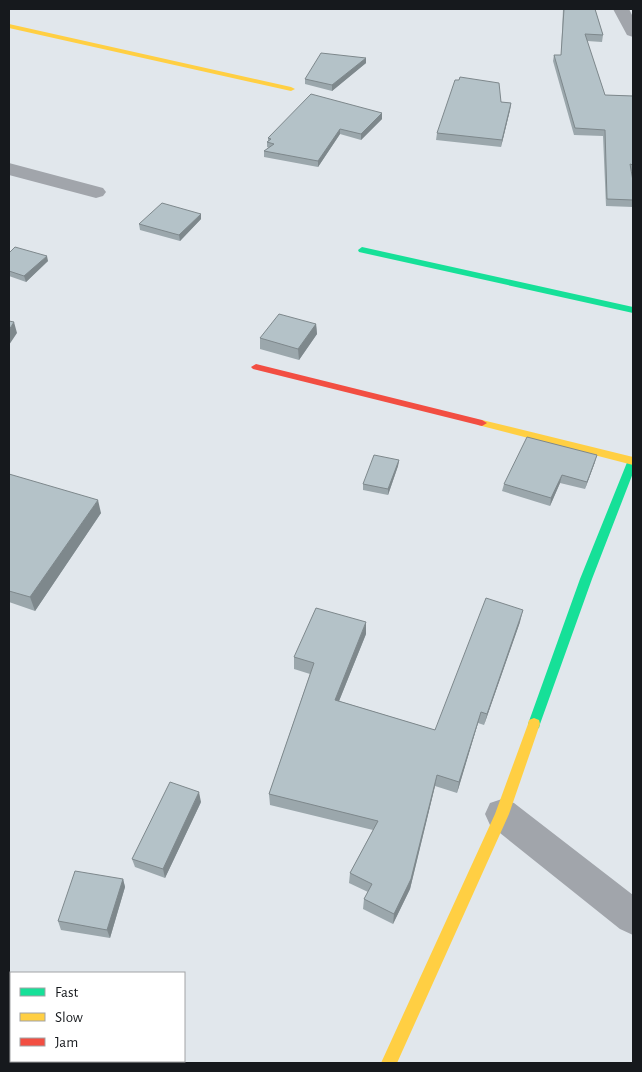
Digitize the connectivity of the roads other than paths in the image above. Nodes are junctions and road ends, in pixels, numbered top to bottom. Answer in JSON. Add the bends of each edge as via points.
{"nodes":[{"id":1,"x":621,"y":9,"type":"edge"},
{"id":2,"x":9,"y":26,"type":"edge"},
{"id":3,"x":633,"y":32,"type":"edge"},
{"id":4,"x":291,"y":89,"type":"dead end"},
{"id":5,"x":9,"y":169,"type":"edge"},
{"id":6,"x":96,"y":192,"type":"dead end"},
{"id":7,"x":362,"y":250,"type":"dead end"},
{"id":8,"x":633,"y":310,"type":"edge"},
{"id":9,"x":256,"y":367,"type":"dead end"},
{"id":10,"x":633,"y":461,"type":"edge"},
{"id":11,"x":502,"y":814,"type":"junction"},
{"id":12,"x":633,"y":917,"type":"edge"},
{"id":13,"x":389,"y":1063,"type":"edge"}],
"edges":[{"from":1,"to":3,"type":"street"},
{"from":2,"to":4,"type":"street"},
{"from":5,"to":6,"type":"street"},
{"from":7,"to":8,"type":"street"},
{"from":9,"to":10,"type":"street"},
{"from":10,"to":11,"type":"street","via":[[586,579]]},
{"from":11,"to":12,"type":"street"},
{"from":11,"to":13,"type":"street"}]}
